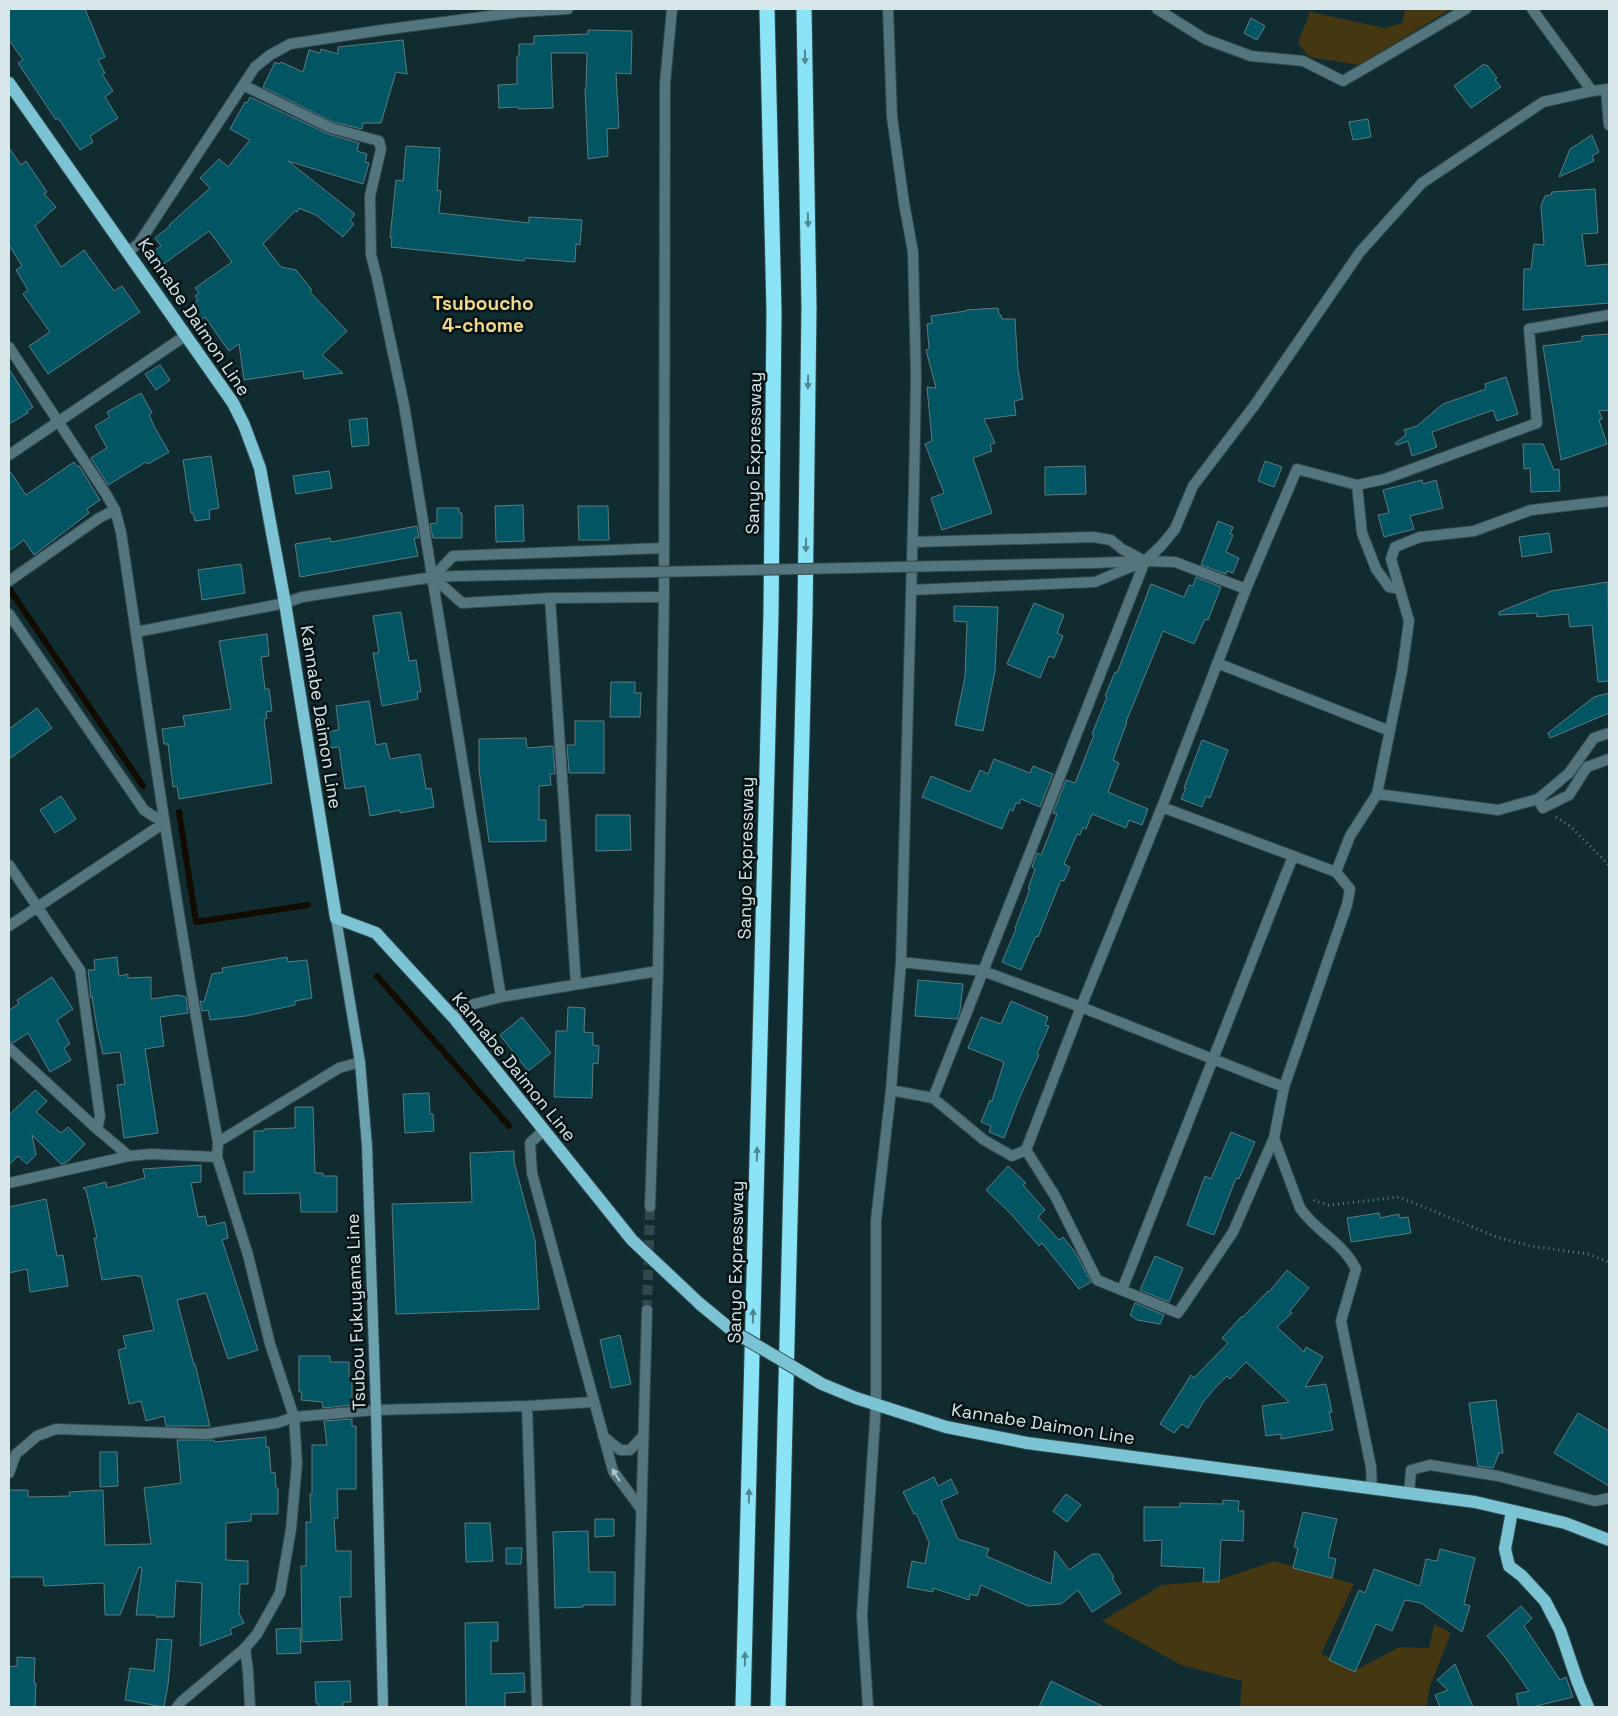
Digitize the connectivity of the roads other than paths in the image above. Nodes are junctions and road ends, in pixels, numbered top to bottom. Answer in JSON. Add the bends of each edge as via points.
{"nodes":[{"id":1,"x":568,"y":9,"type":"edge"},
{"id":2,"x":672,"y":9,"type":"edge"},
{"id":3,"x":767,"y":9,"type":"edge"},
{"id":4,"x":804,"y":9,"type":"edge"},
{"id":5,"x":888,"y":9,"type":"edge"},
{"id":6,"x":1157,"y":9,"type":"edge"},
{"id":7,"x":1466,"y":9,"type":"edge"},
{"id":8,"x":1532,"y":9,"type":"edge"},
{"id":9,"x":9,"y":83,"type":"edge"},
{"id":10,"x":243,"y":85,"type":"junction"},
{"id":11,"x":1608,"y":89,"type":"edge"},
{"id":12,"x":1592,"y":91,"type":"junction"},
{"id":13,"x":1609,"y":125,"type":"edge"},
{"id":14,"x":128,"y":252,"type":"junction"},
{"id":15,"x":1609,"y":315,"type":"edge"},
{"id":16,"x":185,"y":336,"type":"junction"},
{"id":17,"x":9,"y":347,"type":"edge"},
{"id":18,"x":58,"y":420,"type":"junction"},
{"id":19,"x":9,"y":455,"type":"edge"},
{"id":20,"x":1357,"y":485,"type":"junction"},
{"id":21,"x":1609,"y":501,"type":"edge"},
{"id":22,"x":115,"y":510,"type":"junction"},
{"id":23,"x":912,"y":542,"type":"junction"},
{"id":24,"x":664,"y":548,"type":"junction"},
{"id":25,"x":1144,"y":561,"type":"junction"},
{"id":26,"x":433,"y":576,"type":"junction"},
{"id":27,"x":9,"y":581,"type":"edge"},
{"id":28,"x":1400,"y":588,"type":"junction"},
{"id":29,"x":1246,"y":589,"type":"junction"},
{"id":30,"x":911,"y":590,"type":"junction"},
{"id":31,"x":664,"y":597,"type":"junction"},
{"id":32,"x":550,"y":598,"type":"junction"},
{"id":33,"x":285,"y":603,"type":"junction"},
{"id":34,"x":9,"y":614,"type":"edge"},
{"id":35,"x":136,"y":632,"type":"junction"},
{"id":36,"x":1217,"y":662,"type":"junction"},
{"id":37,"x":1390,"y":730,"type":"junction"},
{"id":38,"x":1609,"y":733,"type":"edge"},
{"id":39,"x":1609,"y":759,"type":"edge"},
{"id":40,"x":1377,"y":794,"type":"junction"},
{"id":41,"x":1540,"y":804,"type":"junction"},
{"id":42,"x":1162,"y":807,"type":"junction"},
{"id":43,"x":164,"y":823,"type":"junction"},
{"id":44,"x":1293,"y":856,"type":"junction"},
{"id":45,"x":9,"y":865,"type":"edge"},
{"id":46,"x":1336,"y":872,"type":"junction"},
{"id":47,"x":38,"y":907,"type":"junction"},
{"id":48,"x":336,"y":918,"type":"junction"},
{"id":49,"x":9,"y":926,"type":"edge"},
{"id":50,"x":901,"y":962,"type":"junction"},
{"id":51,"x":658,"y":971,"type":"junction"},
{"id":52,"x":983,"y":972,"type":"junction"},
{"id":53,"x":576,"y":984,"type":"junction"},
{"id":54,"x":501,"y":997,"type":"junction"},
{"id":55,"x":1081,"y":1007,"type":"junction"},
{"id":56,"x":454,"y":1018,"type":"junction"},
{"id":57,"x":9,"y":1048,"type":"edge"},
{"id":58,"x":1214,"y":1059,"type":"junction"},
{"id":59,"x":360,"y":1062,"type":"junction"},
{"id":60,"x":1284,"y":1087,"type":"junction"},
{"id":61,"x":891,"y":1090,"type":"junction"},
{"id":62,"x":933,"y":1098,"type":"junction"},
{"id":63,"x":97,"y":1130,"type":"junction"},
{"id":64,"x":543,"y":1131,"type":"junction"},
{"id":65,"x":1274,"y":1138,"type":"junction"},
{"id":66,"x":218,"y":1142,"type":"junction"},
{"id":67,"x":1026,"y":1150,"type":"junction"},
{"id":68,"x":129,"y":1156,"type":"junction"},
{"id":69,"x":217,"y":1157,"type":"junction"},
{"id":70,"x":9,"y":1183,"type":"edge"},
{"id":71,"x":650,"y":1207,"type":"tunnel mouth"},
{"id":72,"x":1122,"y":1290,"type":"junction"},
{"id":73,"x":647,"y":1310,"type":"tunnel mouth"},
{"id":74,"x":594,"y":1402,"type":"junction"},
{"id":75,"x":876,"y":1405,"type":"junction"},
{"id":76,"x":527,"y":1406,"type":"junction"},
{"id":77,"x":376,"y":1410,"type":"junction"},
{"id":78,"x":294,"y":1417,"type":"junction"},
{"id":79,"x":602,"y":1436,"type":"junction"},
{"id":80,"x":643,"y":1436,"type":"junction"},
{"id":81,"x":9,"y":1473,"type":"edge"},
{"id":82,"x":1372,"y":1489,"type":"junction"},
{"id":83,"x":1409,"y":1494,"type":"junction"},
{"id":84,"x":1609,"y":1498,"type":"edge"},
{"id":85,"x":641,"y":1509,"type":"junction"},
{"id":86,"x":1512,"y":1512,"type":"junction"},
{"id":87,"x":1609,"y":1540,"type":"edge"},
{"id":88,"x":245,"y":1648,"type":"junction"},
{"id":89,"x":177,"y":1707,"type":"edge"},
{"id":90,"x":250,"y":1707,"type":"edge"},
{"id":91,"x":383,"y":1707,"type":"edge"},
{"id":92,"x":537,"y":1707,"type":"edge"},
{"id":93,"x":636,"y":1707,"type":"edge"},
{"id":94,"x":743,"y":1707,"type":"edge"},
{"id":95,"x":778,"y":1707,"type":"edge"},
{"id":96,"x":868,"y":1707,"type":"edge"},
{"id":97,"x":1588,"y":1707,"type":"edge"}],
"edges":[{"from":1,"to":10,"type":"street","via":[[480,17],[290,44],[270,54],[255,67]]},
{"from":2,"to":24,"type":"street","via":[[665,83]]},
{"from":94,"to":3,"type":"highway","name":"Sanyo Expressway","one_way":true,"via":[[771,613],[774,312]]},
{"from":4,"to":95,"type":"highway","one_way":true,"via":[[809,308],[805,614]]},
{"from":5,"to":23,"type":"street","via":[[892,117],[914,252],[916,376]]},
{"from":6,"to":7,"type":"street","via":[[1205,39],[1250,56],[1303,61],[1343,81]]},
{"from":8,"to":12,"type":"street"},
{"from":9,"to":14,"type":"main road","name":"Kannabe Daimon Line"},
{"from":10,"to":14,"type":"street","via":[[139,243]]},
{"from":10,"to":26,"type":"street","via":[[331,128],[378,141],[382,149],[370,196],[371,255],[404,404]]},
{"from":11,"to":12,"type":"street"},
{"from":11,"to":13,"type":"street"},
{"from":12,"to":25,"type":"street","via":[[1543,102],[1422,183],[1360,252],[1254,406],[1193,486],[1174,529]]},
{"from":14,"to":16,"type":"main road","name":"Kannabe Daimon Line"},
{"from":15,"to":20,"type":"street","via":[[1529,329],[1537,423],[1385,478]]},
{"from":16,"to":18,"type":"street"},
{"from":16,"to":33,"type":"main road","name":"Kannabe Daimon Line","via":[[233,403],[244,425],[260,468]]},
{"from":17,"to":18,"type":"street"},
{"from":18,"to":19,"type":"street"},
{"from":18,"to":22,"type":"street"},
{"from":20,"to":28,"type":"street","via":[[1362,533],[1376,569],[1389,586]]},
{"from":20,"to":29,"type":"street","via":[[1296,469]]},
{"from":21,"to":28,"type":"street","via":[[1531,510],[1474,531],[1420,537],[1395,547],[1391,559]]},
{"from":22,"to":27,"type":"street"},
{"from":22,"to":35,"type":"street"},
{"from":23,"to":25,"type":"street","via":[[1094,537],[1111,540]]},
{"from":23,"to":30,"type":"street"},
{"from":24,"to":26,"type":"street","via":[[453,556]]},
{"from":24,"to":31,"type":"street"},
{"from":25,"to":26,"type":"street","bridge":true},
{"from":25,"to":29,"type":"street","via":[[1175,562]]},
{"from":25,"to":30,"type":"street","via":[[1095,582]]},
{"from":25,"to":52,"type":"street"},
{"from":26,"to":32,"type":"street","via":[[462,603]]},
{"from":26,"to":33,"type":"street","via":[[302,597]]},
{"from":26,"to":54,"type":"street"},
{"from":28,"to":37,"type":"street","via":[[1409,621]]},
{"from":29,"to":36,"type":"street"},
{"from":30,"to":50,"type":"street"},
{"from":31,"to":32,"type":"street"},
{"from":31,"to":51,"type":"street"},
{"from":32,"to":53,"type":"street"},
{"from":33,"to":35,"type":"street"},
{"from":33,"to":48,"type":"main road","name":"Kannabe Daimon Line"},
{"from":34,"to":43,"type":"street","via":[[144,810]]},
{"from":35,"to":43,"type":"street"},
{"from":36,"to":37,"type":"street"},
{"from":36,"to":42,"type":"street"},
{"from":37,"to":40,"type":"street"},
{"from":38,"to":41,"type":"street","via":[[1594,738]]},
{"from":39,"to":41,"type":"street","via":[[1587,767],[1568,795]]},
{"from":40,"to":41,"type":"street","via":[[1498,810]]},
{"from":40,"to":46,"type":"street","via":[[1350,836]]},
{"from":42,"to":44,"type":"street"},
{"from":42,"to":55,"type":"street"},
{"from":43,"to":47,"type":"street"},
{"from":43,"to":66,"type":"street"},
{"from":44,"to":46,"type":"street"},
{"from":44,"to":58,"type":"street"},
{"from":45,"to":47,"type":"street"},
{"from":46,"to":60,"type":"street","via":[[1350,889],[1347,905]]},
{"from":47,"to":49,"type":"street"},
{"from":47,"to":63,"type":"street","via":[[80,970],[100,1117]]},
{"from":48,"to":56,"type":"main road","name":"Kannabe Daimon Line","via":[[376,933]]},
{"from":48,"to":59,"type":"main road","name":"Tsubou Fukuyama Line"},
{"from":50,"to":52,"type":"street"},
{"from":50,"to":61,"type":"street"},
{"from":51,"to":53,"type":"street"},
{"from":51,"to":71,"type":"street"},
{"from":52,"to":55,"type":"street"},
{"from":52,"to":62,"type":"street"},
{"from":53,"to":54,"type":"street"},
{"from":54,"to":56,"type":"street","via":[[467,1006]]},
{"from":55,"to":58,"type":"street"},
{"from":55,"to":67,"type":"street"},
{"from":56,"to":64,"type":"main road","name":"Kannabe Daimon Line"},
{"from":57,"to":63,"type":"street"},
{"from":58,"to":60,"type":"street"},
{"from":58,"to":72,"type":"street"},
{"from":59,"to":66,"type":"street","via":[[340,1068]]},
{"from":59,"to":77,"type":"main road","name":"Tsubou Fukuyama Line","via":[[367,1146]]},
{"from":60,"to":65,"type":"street"},
{"from":61,"to":62,"type":"street"},
{"from":61,"to":75,"type":"street","via":[[876,1220]]},
{"from":62,"to":67,"type":"street","via":[[984,1140],[1012,1156]]},
{"from":63,"to":68,"type":"street"},
{"from":64,"to":74,"type":"street","via":[[530,1143],[532,1173]]},
{"from":64,"to":75,"type":"main road","name":"Kannabe Daimon Line","bridge":true,"via":[[632,1240],[734,1332],[822,1384]]},
{"from":65,"to":72,"type":"street","via":[[1233,1232],[1178,1312]]},
{"from":65,"to":82,"type":"street","via":[[1305,1216],[1336,1242],[1356,1269],[1341,1321],[1372,1467]]},
{"from":66,"to":69,"type":"street"},
{"from":67,"to":72,"type":"street","via":[[1055,1196],[1097,1280]]},
{"from":68,"to":69,"type":"street"},
{"from":68,"to":70,"type":"street"},
{"from":69,"to":78,"type":"street"},
{"from":73,"to":80,"type":"street"},
{"from":74,"to":76,"type":"street"},
{"from":74,"to":79,"type":"street"},
{"from":75,"to":82,"type":"main road","name":"Kannabe Daimon Line","via":[[946,1427],[1027,1442]]},
{"from":75,"to":96,"type":"street","via":[[862,1615]]},
{"from":76,"to":77,"type":"street"},
{"from":76,"to":92,"type":"street"},
{"from":77,"to":78,"type":"street"},
{"from":77,"to":91,"type":"main road","name":"Tsubou Fukuyama Line"},
{"from":78,"to":81,"type":"street","via":[[277,1423],[206,1434],[56,1429],[37,1436],[16,1454]]},
{"from":78,"to":88,"type":"street","via":[[297,1463],[291,1529],[280,1594]]},
{"from":79,"to":80,"type":"street","via":[[620,1450],[630,1450]]},
{"from":85,"to":79,"type":"street","one_way":true,"via":[[613,1471]]},
{"from":80,"to":85,"type":"street"},
{"from":82,"to":83,"type":"main road","name":"Kannabe Daimon Line"},
{"from":83,"to":84,"type":"street","via":[[1411,1470],[1430,1465],[1498,1476],[1596,1501]]},
{"from":83,"to":86,"type":"main road","name":"Kannabe Daimon Line","via":[[1475,1502]]},
{"from":85,"to":93,"type":"street"},
{"from":86,"to":87,"type":"main road","name":"Kannabe Daimon Line","via":[[1565,1523]]},
{"from":86,"to":97,"type":"main road","via":[[1505,1549],[1510,1566],[1545,1601],[1560,1630]]},
{"from":88,"to":89,"type":"street"},
{"from":88,"to":90,"type":"street"}]}
